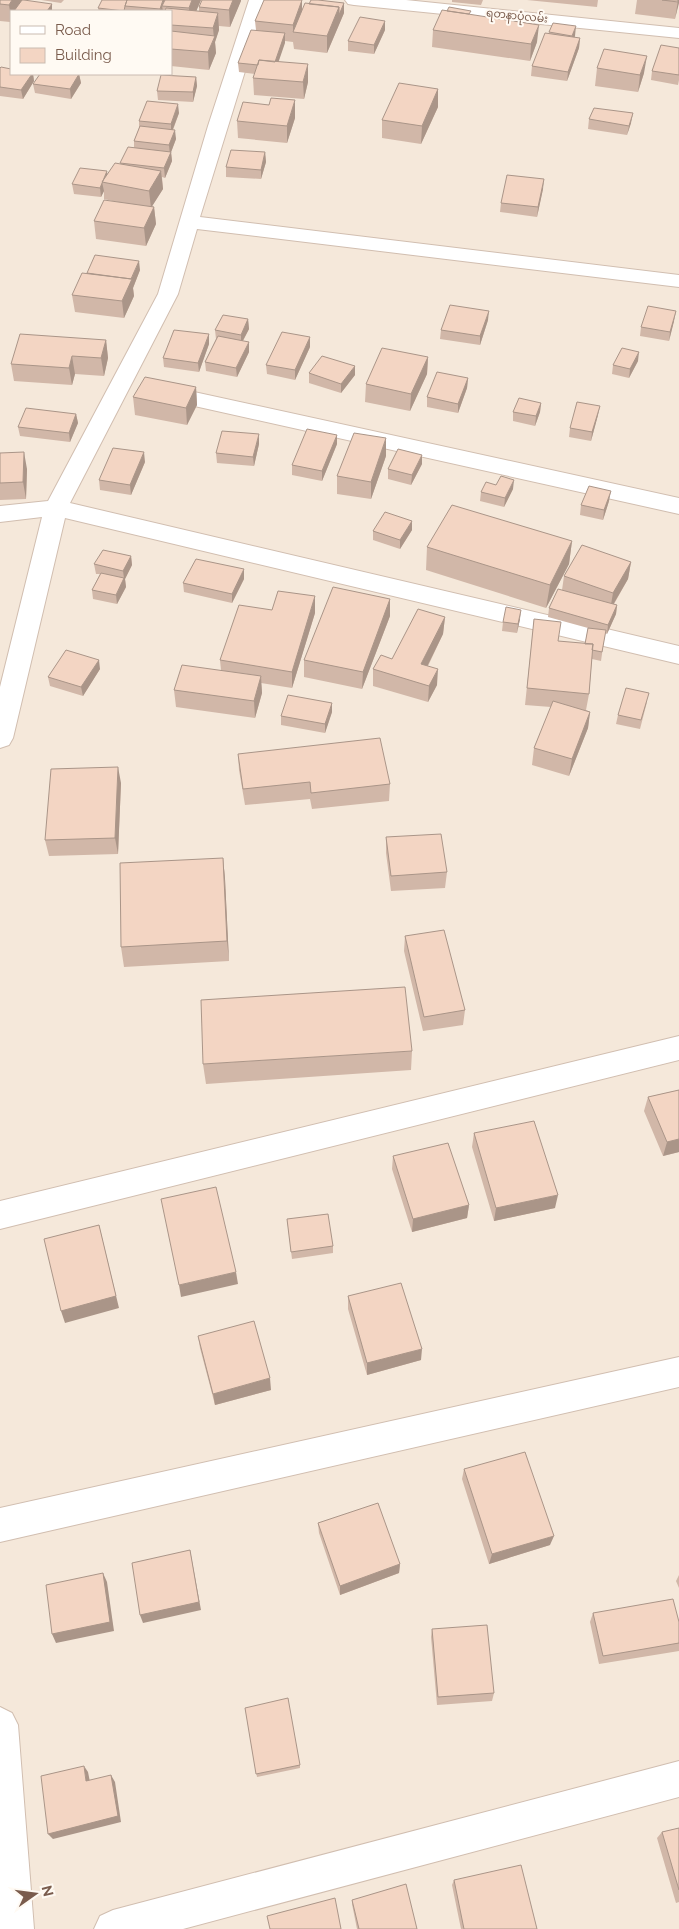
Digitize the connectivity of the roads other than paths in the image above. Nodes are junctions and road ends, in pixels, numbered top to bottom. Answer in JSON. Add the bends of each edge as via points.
{"nodes":[{"id":1,"x":258,"y":0,"type":"edge"},
{"id":2,"x":354,"y":0,"type":"edge"},
{"id":3,"x":679,"y":33,"type":"edge"},
{"id":4,"x":189,"y":222,"type":"junction"},
{"id":5,"x":679,"y":281,"type":"edge"},
{"id":6,"x":121,"y":383,"type":"junction"},
{"id":7,"x":679,"y":506,"type":"edge"},
{"id":8,"x":56,"y":508,"type":"junction"},
{"id":9,"x":0,"y":514,"type":"edge"},
{"id":10,"x":679,"y":655,"type":"edge"},
{"id":11,"x":0,"y":738,"type":"edge"},
{"id":12,"x":679,"y":1048,"type":"edge"},
{"id":13,"x":0,"y":1215,"type":"edge"},
{"id":14,"x":679,"y":1372,"type":"edge"},
{"id":15,"x":0,"y":1525,"type":"edge"},
{"id":16,"x":0,"y":1725,"type":"edge"},
{"id":17,"x":679,"y":1779,"type":"edge"},
{"id":18,"x":15,"y":1929,"type":"edge"},
{"id":19,"x":113,"y":1929,"type":"edge"}],
"edges":[{"from":1,"to":4,"type":"street"},
{"from":2,"to":3,"type":"street","name":"ရတနာပုံလမ်း"},
{"from":4,"to":5,"type":"street"},
{"from":4,"to":6,"type":"street","via":[[168,294]]},
{"from":6,"to":7,"type":"street"},
{"from":6,"to":8,"type":"street"},
{"from":8,"to":9,"type":"street"},
{"from":8,"to":10,"type":"street"},
{"from":8,"to":11,"type":"street"},
{"from":12,"to":13,"type":"street"},
{"from":14,"to":15,"type":"street"},
{"from":16,"to":18,"type":"street"},
{"from":17,"to":19,"type":"street"}]}
